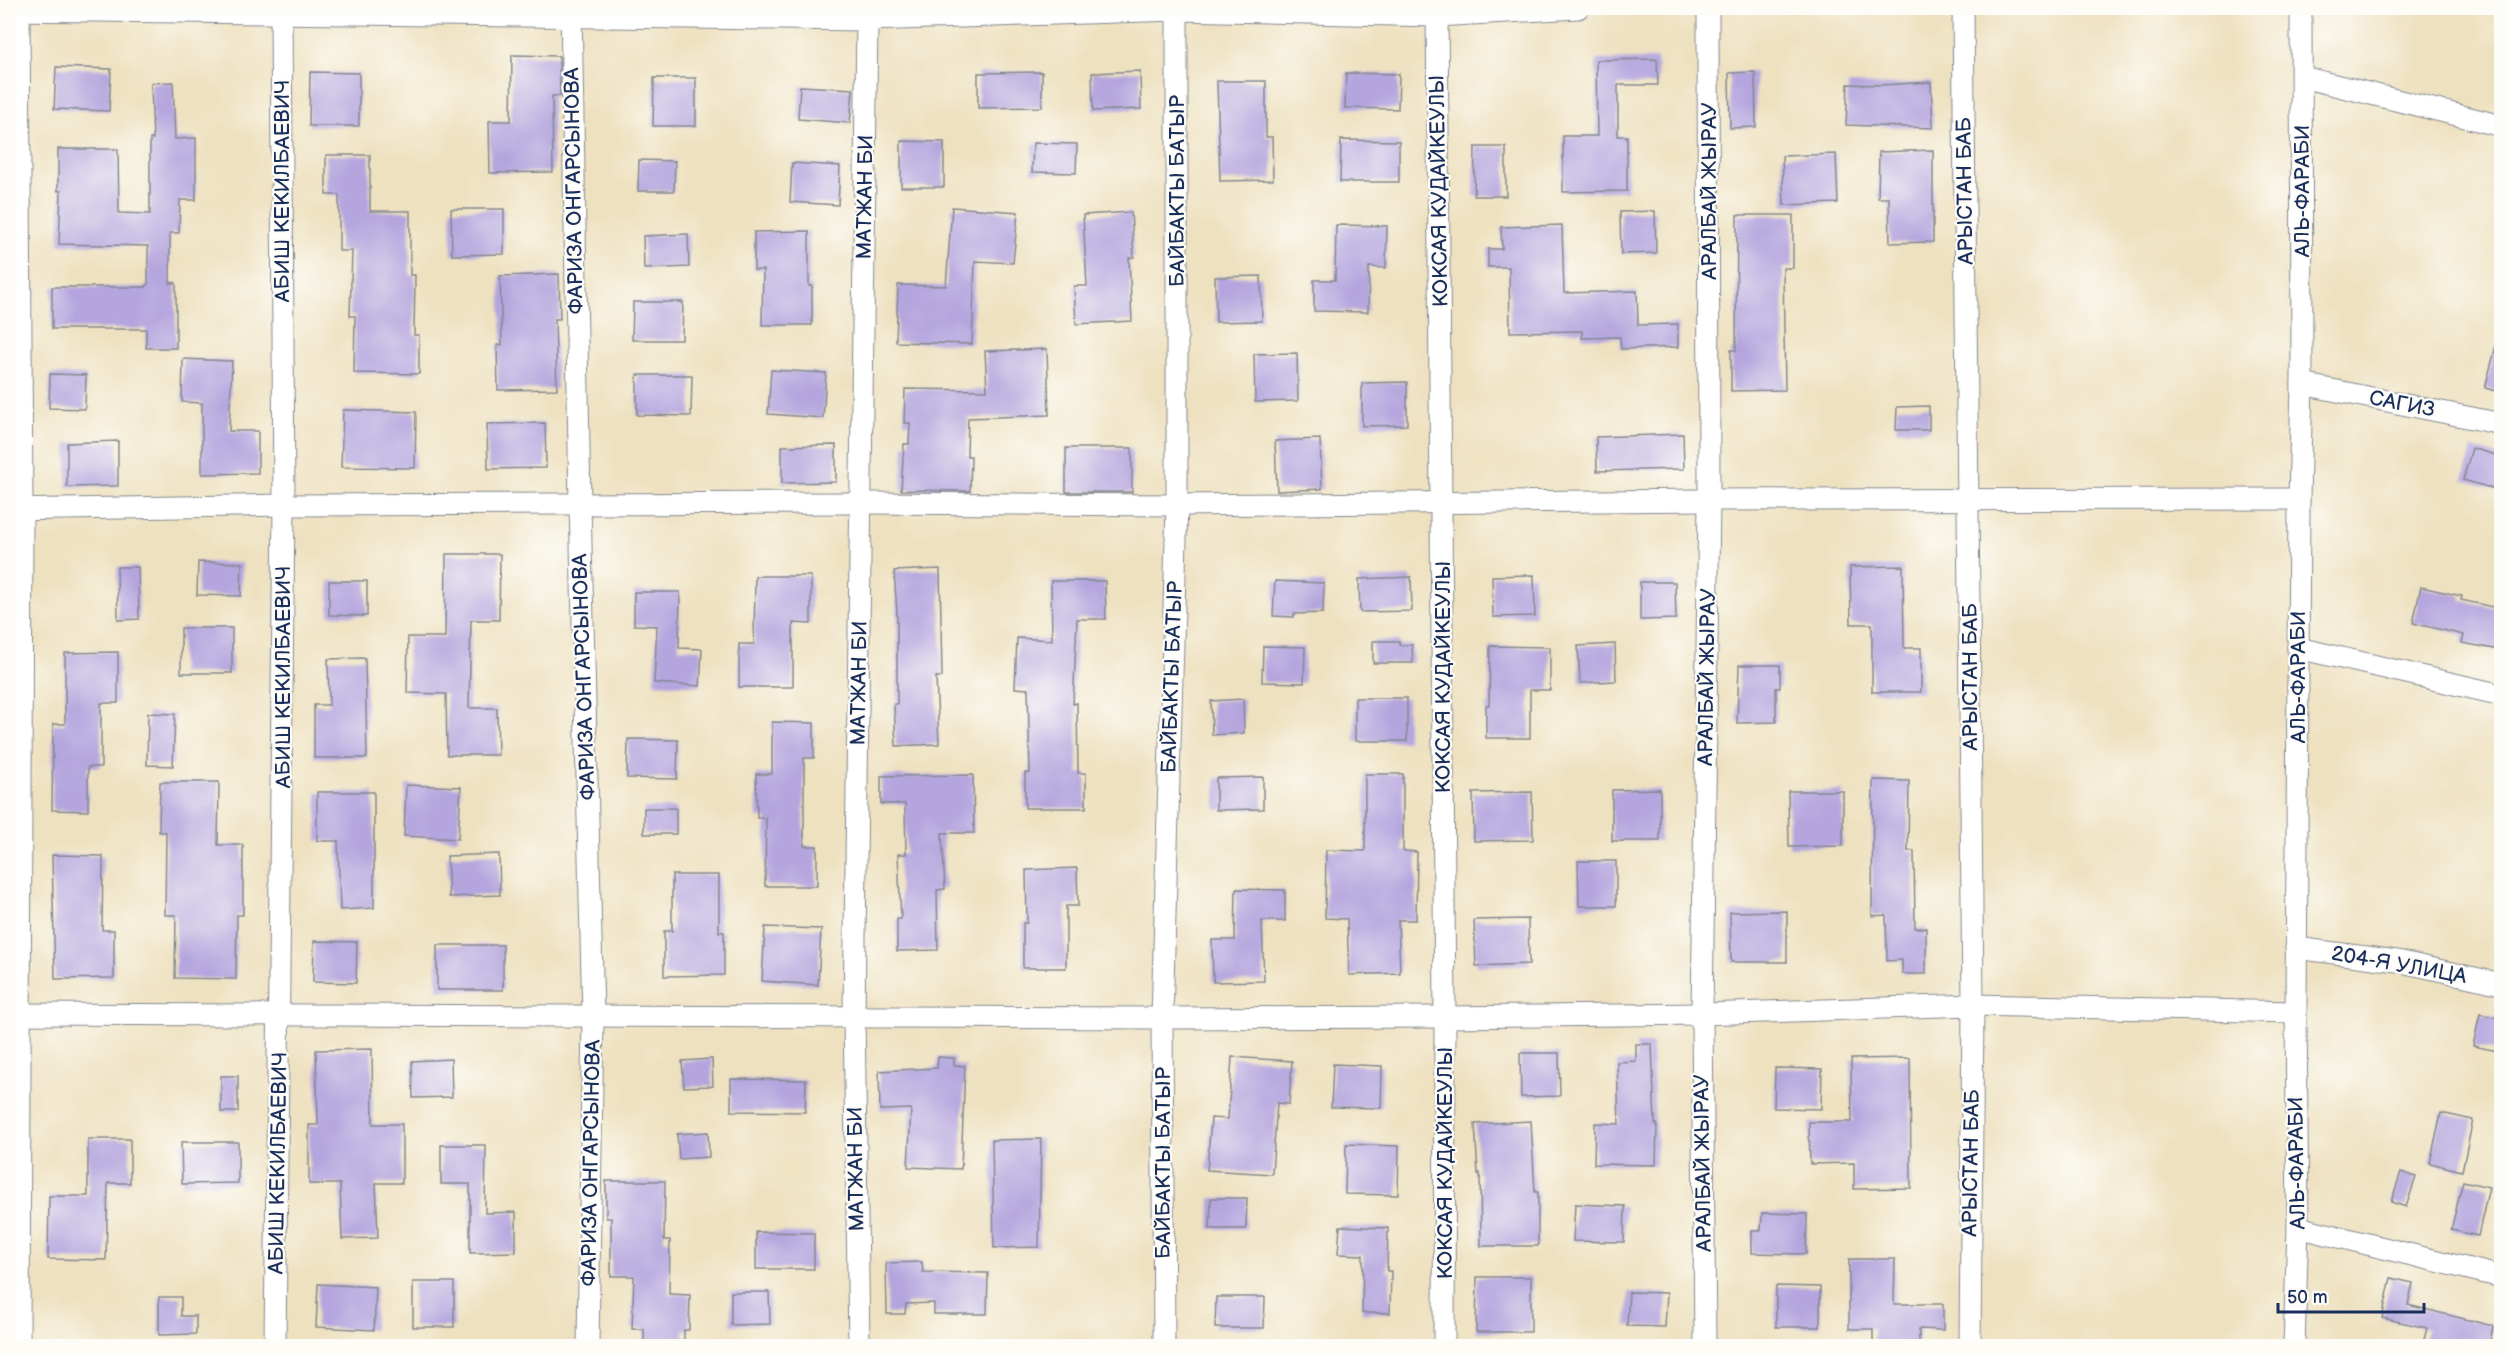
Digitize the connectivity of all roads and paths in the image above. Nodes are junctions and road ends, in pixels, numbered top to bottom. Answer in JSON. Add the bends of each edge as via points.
{"nodes":[{"id":1,"x":1578,"y":8,"type":"edge"},
{"id":2,"x":1708,"y":8,"type":"edge"},
{"id":3,"x":1964,"y":8,"type":"edge"},
{"id":4,"x":2301,"y":8,"type":"edge"},
{"id":5,"x":15,"y":9,"type":"edge"},
{"id":6,"x":1177,"y":9,"type":"edge"},
{"id":7,"x":281,"y":11,"type":"edge"},
{"id":8,"x":1437,"y":12,"type":"edge"},
{"id":9,"x":571,"y":13,"type":"edge"},
{"id":10,"x":867,"y":20,"type":"junction"},
{"id":11,"x":2302,"y":77,"type":"junction"},
{"id":12,"x":2502,"y":126,"type":"edge"},
{"id":13,"x":2302,"y":384,"type":"junction"},
{"id":14,"x":2502,"y":424,"type":"edge"},
{"id":15,"x":1709,"y":500,"type":"junction"},
{"id":16,"x":1969,"y":500,"type":"junction"},
{"id":17,"x":2299,"y":500,"type":"junction"},
{"id":18,"x":1442,"y":502,"type":"junction"},
{"id":19,"x":861,"y":503,"type":"junction"},
{"id":20,"x":580,"y":504,"type":"junction"},
{"id":21,"x":284,"y":505,"type":"junction"},
{"id":22,"x":1177,"y":505,"type":"junction"},
{"id":23,"x":15,"y":510,"type":"edge"},
{"id":24,"x":2298,"y":648,"type":"junction"},
{"id":25,"x":2502,"y":695,"type":"edge"},
{"id":26,"x":2296,"y":948,"type":"junction"},
{"id":27,"x":2502,"y":984,"type":"edge"},
{"id":28,"x":1973,"y":1005,"type":"junction"},
{"id":29,"x":2296,"y":1012,"type":"junction"},
{"id":30,"x":14,"y":1014,"type":"edge"},
{"id":31,"x":280,"y":1014,"type":"junction"},
{"id":32,"x":1702,"y":1014,"type":"junction"},
{"id":33,"x":854,"y":1015,"type":"junction"},
{"id":34,"x":593,"y":1016,"type":"junction"},
{"id":35,"x":1445,"y":1017,"type":"junction"},
{"id":36,"x":1162,"y":1018,"type":"junction"},
{"id":37,"x":2298,"y":1227,"type":"junction"},
{"id":38,"x":2502,"y":1277,"type":"edge"},
{"id":39,"x":19,"y":1347,"type":"edge"},
{"id":40,"x":275,"y":1347,"type":"edge"},
{"id":41,"x":588,"y":1347,"type":"edge"},
{"id":42,"x":859,"y":1347,"type":"edge"},
{"id":43,"x":1164,"y":1347,"type":"edge"},
{"id":44,"x":1444,"y":1347,"type":"edge"},
{"id":45,"x":1705,"y":1347,"type":"edge"},
{"id":46,"x":1970,"y":1347,"type":"edge"},
{"id":47,"x":2294,"y":1347,"type":"edge"}],
"edges":[{"from":1,"to":8,"type":"street"},
{"from":2,"to":15,"type":"street","name":"АРАЛБАЙ ЖЫРАУ"},
{"from":3,"to":16,"type":"street","name":"АРЫСТАН БАБ"},
{"from":4,"to":11,"type":"street","name":"АЛЬ-ФАРАБИ"},
{"from":5,"to":7,"type":"street"},
{"from":5,"to":23,"type":"street"},
{"from":6,"to":8,"type":"street"},
{"from":6,"to":10,"type":"street"},
{"from":6,"to":22,"type":"street","name":"БАЙБАКТЫ БАТЫР"},
{"from":7,"to":9,"type":"street"},
{"from":7,"to":21,"type":"street","name":"АБИШ КЕКИЛБАЕВИЧ"},
{"from":8,"to":18,"type":"street","name":"КОКСАЯ КУДАЙКЕУЛЫ"},
{"from":9,"to":10,"type":"street"},
{"from":9,"to":20,"type":"street","name":"ФАРИЗА ОНГАРСЫНОВА"},
{"from":10,"to":19,"type":"street","name":"МАТЖАН БИ"},
{"from":11,"to":12,"type":"street"},
{"from":11,"to":13,"type":"street","name":"АЛЬ-ФАРАБИ"},
{"from":13,"to":14,"type":"street","name":"САГИЗ"},
{"from":13,"to":17,"type":"street","name":"АЛЬ-ФАРАБИ"},
{"from":15,"to":16,"type":"street"},
{"from":15,"to":18,"type":"street"},
{"from":15,"to":32,"type":"street","name":"АРАЛБАЙ ЖЫРАУ"},
{"from":16,"to":17,"type":"street"},
{"from":16,"to":28,"type":"street","name":"АРЫСТАН БАБ"},
{"from":17,"to":24,"type":"street","name":"АЛЬ-ФАРАБИ"},
{"from":18,"to":22,"type":"street"},
{"from":18,"to":35,"type":"street","name":"КОКСАЯ КУДАЙКЕУЛЫ"},
{"from":19,"to":20,"type":"street"},
{"from":19,"to":22,"type":"street"},
{"from":19,"to":33,"type":"street","name":"МАТЖАН БИ"},
{"from":20,"to":21,"type":"street"},
{"from":20,"to":34,"type":"street","name":"ФАРИЗА ОНГАРСЫНОВА"},
{"from":21,"to":23,"type":"street"},
{"from":21,"to":31,"type":"street","name":"АБИШ КЕКИЛБАЕВИЧ"},
{"from":22,"to":36,"type":"street","name":"БАЙБАКТЫ БАТЫР"},
{"from":23,"to":30,"type":"street"},
{"from":24,"to":25,"type":"street"},
{"from":24,"to":26,"type":"street","name":"АЛЬ-ФАРАБИ"},
{"from":26,"to":27,"type":"street","name":"204-Я УЛИЦА","via":[[2397,961]]},
{"from":26,"to":29,"type":"street","name":"АЛЬ-ФАРАБИ"},
{"from":28,"to":29,"type":"street"},
{"from":28,"to":32,"type":"street"},
{"from":28,"to":46,"type":"street","name":"АРЫСТАН БАБ"},
{"from":29,"to":37,"type":"street","name":"АЛЬ-ФАРАБИ"},
{"from":30,"to":31,"type":"street"},
{"from":30,"to":39,"type":"street"},
{"from":31,"to":34,"type":"street"},
{"from":31,"to":40,"type":"street","name":"АБИШ КЕКИЛБАЕВИЧ"},
{"from":32,"to":35,"type":"street"},
{"from":32,"to":45,"type":"street","name":"АРАЛБАЙ ЖЫРАУ"},
{"from":33,"to":34,"type":"street"},
{"from":33,"to":36,"type":"street"},
{"from":33,"to":42,"type":"street","name":"МАТЖАН БИ"},
{"from":34,"to":41,"type":"street","name":"ФАРИЗА ОНГАРСЫНОВА"},
{"from":35,"to":36,"type":"street"},
{"from":35,"to":44,"type":"street","name":"КОКСАЯ КУДАЙКЕУЛЫ"},
{"from":36,"to":43,"type":"street","name":"БАЙБАКТЫ БАТЫР"},
{"from":37,"to":38,"type":"street"},
{"from":37,"to":47,"type":"street","name":"АЛЬ-ФАРАБИ"}]}
